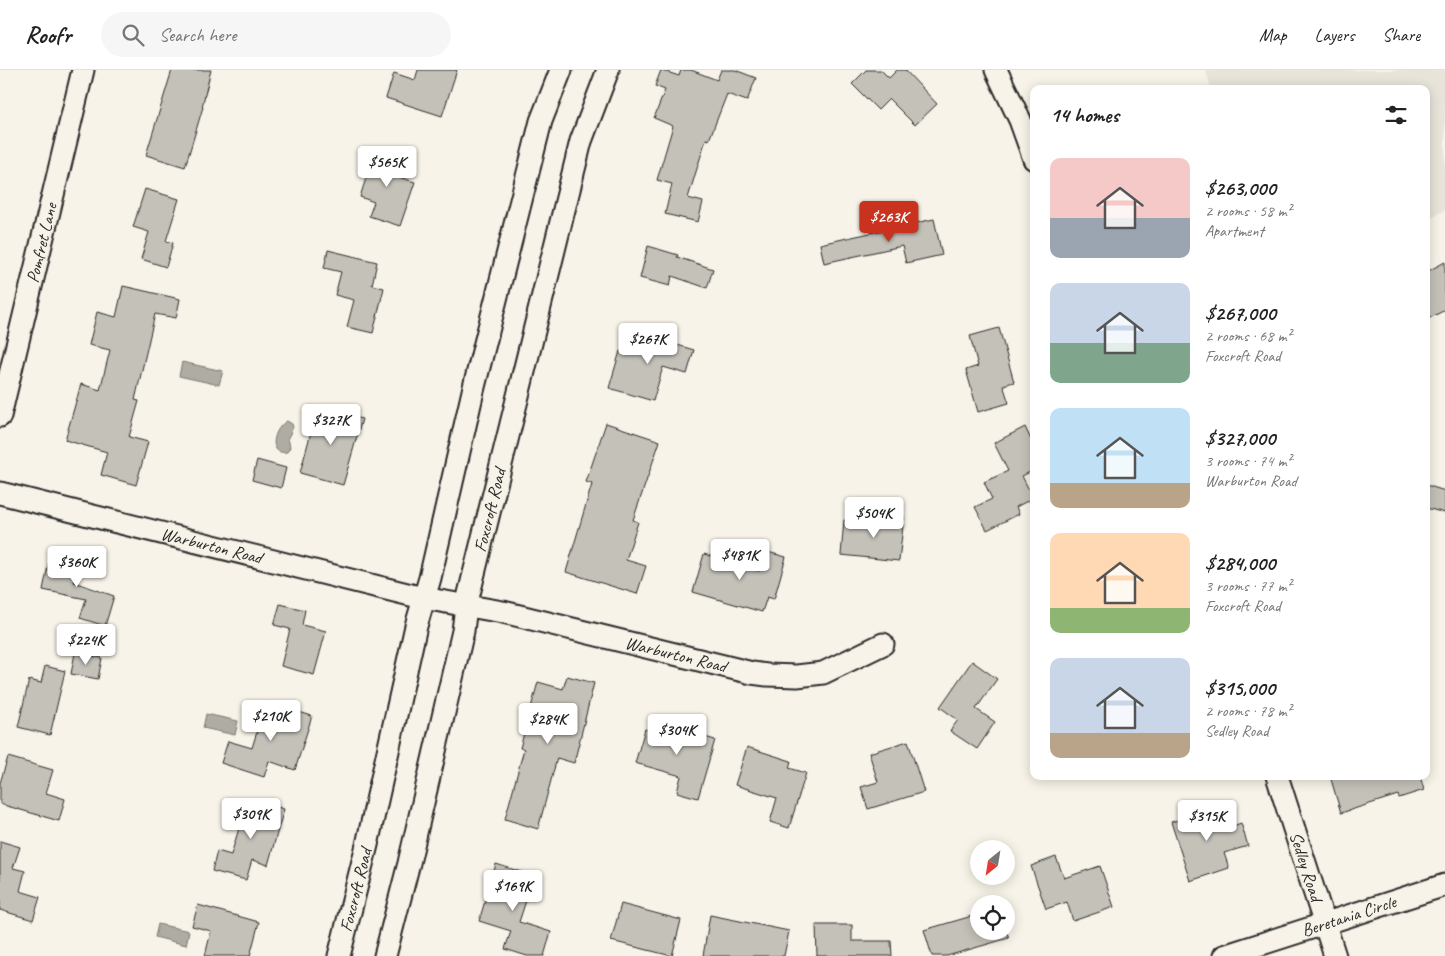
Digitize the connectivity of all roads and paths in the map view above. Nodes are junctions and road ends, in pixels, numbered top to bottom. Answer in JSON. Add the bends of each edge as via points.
{"nodes":[{"id":1,"x":83,"y":70,"type":"edge"},
{"id":2,"x":561,"y":70,"type":"edge"},
{"id":3,"x":608,"y":70,"type":"edge"},
{"id":4,"x":996,"y":70,"type":"edge"},
{"id":5,"x":1030,"y":148,"type":"edge"},
{"id":6,"x":0,"y":416,"type":"edge"},
{"id":7,"x":0,"y":493,"type":"edge"},
{"id":8,"x":423,"y":598,"type":"junction"},
{"id":9,"x":466,"y":606,"type":"junction"},
{"id":10,"x":883,"y":644,"type":"dead end"},
{"id":11,"x":1278,"y":780,"type":"edge"},
{"id":12,"x":1445,"y":885,"type":"edge"},
{"id":13,"x":1324,"y":924,"type":"junction"},
{"id":14,"x":339,"y":956,"type":"edge"},
{"id":15,"x":385,"y":956,"type":"edge"},
{"id":16,"x":1224,"y":956,"type":"edge"},
{"id":17,"x":1335,"y":956,"type":"edge"}],
"edges":[{"from":1,"to":6,"type":"street","name":"Pomfret Lane"},
{"from":2,"to":8,"type":"street","name":"Foxcroft Road","via":[[542,121]]},
{"from":3,"to":9,"type":"street","name":"Foxcroft Road","via":[[581,141]]},
{"from":4,"to":5,"type":"street"},
{"from":7,"to":8,"type":"street","name":"Warburton Road"},
{"from":8,"to":9,"type":"street","name":"Warburton Road"},
{"from":8,"to":14,"type":"street","name":"Foxcroft Road"},
{"from":9,"to":10,"type":"street","name":"Warburton Road","via":[[508,613],[767,675],[823,673]]},
{"from":9,"to":15,"type":"street","name":"Foxcroft Road","via":[[417,832]]},
{"from":11,"to":13,"type":"street","name":"Sedley Road"},
{"from":12,"to":13,"type":"street","name":"Beretania Circle"},
{"from":13,"to":16,"type":"street","name":"Beretania Circle"},
{"from":13,"to":17,"type":"street","name":"Sedley Road"}]}
